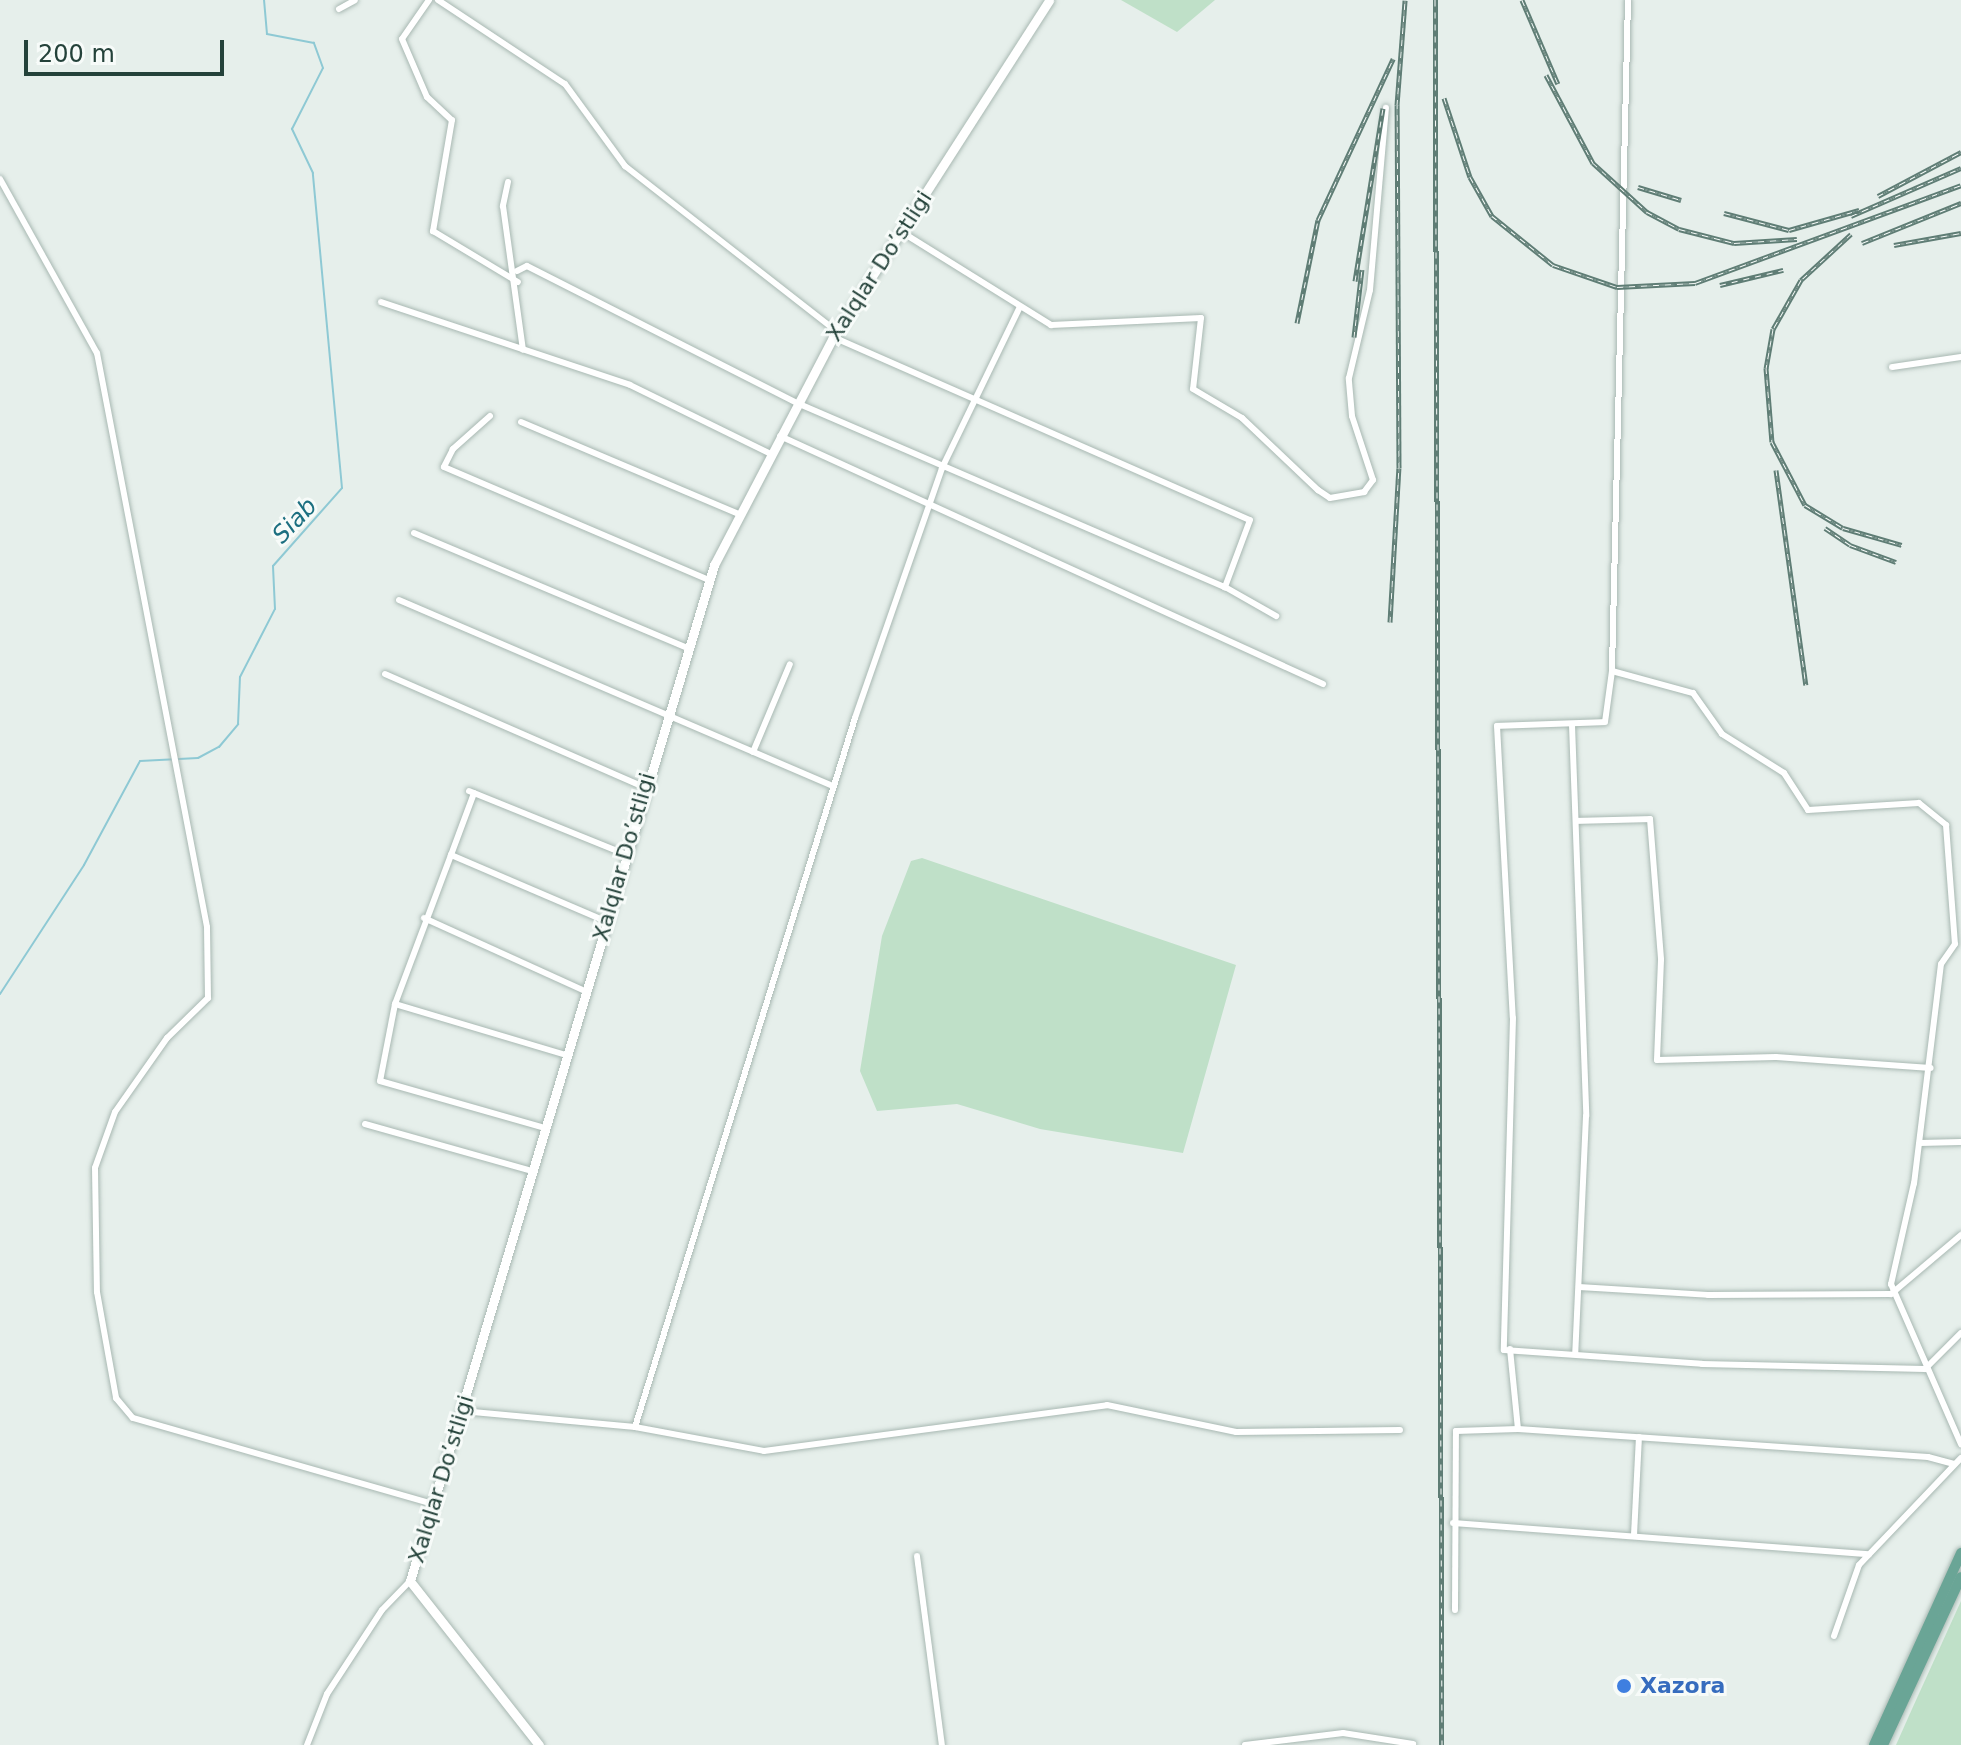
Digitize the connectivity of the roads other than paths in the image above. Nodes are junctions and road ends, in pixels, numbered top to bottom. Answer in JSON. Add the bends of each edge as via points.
{"nodes":[{"id":1,"x":355,"y":0,"type":"edge"},
{"id":2,"x":429,"y":0,"type":"edge"},
{"id":3,"x":438,"y":0,"type":"edge"},
{"id":4,"x":1049,"y":0,"type":"edge"},
{"id":5,"x":1628,"y":0,"type":"edge"},
{"id":6,"x":339,"y":9,"type":"dead end"},
{"id":7,"x":1386,"y":108,"type":"dead end"},
{"id":8,"x":0,"y":179,"type":"edge"},
{"id":9,"x":508,"y":182,"type":"dead end"},
{"id":10,"x":900,"y":231,"type":"junction"},
{"id":11,"x":517,"y":271,"type":"junction"},
{"id":12,"x":518,"y":282,"type":"junction"},
{"id":13,"x":381,"y":302,"type":"dead end"},
{"id":14,"x":1020,"y":307,"type":"junction"},
{"id":15,"x":835,"y":334,"type":"junction"},
{"id":16,"x":523,"y":350,"type":"junction"},
{"id":17,"x":1961,"y":357,"type":"edge"},
{"id":18,"x":1892,"y":367,"type":"dead end"},
{"id":19,"x":975,"y":401,"type":"junction"},
{"id":20,"x":797,"y":403,"type":"junction"},
{"id":21,"x":490,"y":416,"type":"dead end"},
{"id":22,"x":521,"y":422,"type":"dead end"},
{"id":23,"x":780,"y":436,"type":"junction"},
{"id":24,"x":771,"y":454,"type":"junction"},
{"id":25,"x":942,"y":468,"type":"junction"},
{"id":26,"x":930,"y":503,"type":"junction"},
{"id":27,"x":739,"y":514,"type":"junction"},
{"id":28,"x":414,"y":533,"type":"dead end"},
{"id":29,"x":709,"y":580,"type":"junction"},
{"id":30,"x":1225,"y":587,"type":"junction"},
{"id":31,"x":399,"y":600,"type":"dead end"},
{"id":32,"x":1276,"y":616,"type":"dead end"},
{"id":33,"x":687,"y":648,"type":"junction"},
{"id":34,"x":790,"y":664,"type":"dead end"},
{"id":35,"x":1612,"y":671,"type":"junction"},
{"id":36,"x":385,"y":674,"type":"dead end"},
{"id":37,"x":1323,"y":684,"type":"dead end"},
{"id":38,"x":666,"y":716,"type":"junction"},
{"id":39,"x":1572,"y":725,"type":"junction"},
{"id":40,"x":753,"y":752,"type":"junction"},
{"id":41,"x":833,"y":786,"type":"junction"},
{"id":42,"x":644,"y":787,"type":"junction"},
{"id":43,"x":1576,"y":821,"type":"junction"},
{"id":44,"x":625,"y":854,"type":"junction"},
{"id":45,"x":451,"y":855,"type":"junction"},
{"id":46,"x":424,"y":918,"type":"junction"},
{"id":47,"x":605,"y":921,"type":"junction"},
{"id":48,"x":1949,"y":956,"type":"junction"},
{"id":49,"x":1961,"y":957,"type":"edge"},
{"id":50,"x":585,"y":991,"type":"junction"},
{"id":51,"x":395,"y":1004,"type":"junction"},
{"id":52,"x":566,"y":1055,"type":"junction"},
{"id":53,"x":1931,"y":1068,"type":"junction"},
{"id":54,"x":365,"y":1124,"type":"dead end"},
{"id":55,"x":545,"y":1128,"type":"junction"},
{"id":56,"x":1961,"y":1142,"type":"edge"},
{"id":57,"x":1920,"y":1143,"type":"junction"},
{"id":58,"x":532,"y":1171,"type":"junction"},
{"id":59,"x":1961,"y":1235,"type":"edge"},
{"id":60,"x":1579,"y":1287,"type":"junction"},
{"id":61,"x":1891,"y":1294,"type":"junction"},
{"id":62,"x":1961,"y":1333,"type":"edge"},
{"id":63,"x":1510,"y":1349,"type":"junction"},
{"id":64,"x":1575,"y":1354,"type":"junction"},
{"id":65,"x":1925,"y":1369,"type":"junction"},
{"id":66,"x":462,"y":1411,"type":"junction"},
{"id":67,"x":635,"y":1427,"type":"junction"},
{"id":68,"x":1518,"y":1429,"type":"junction"},
{"id":69,"x":1400,"y":1430,"type":"dead end"},
{"id":70,"x":1639,"y":1437,"type":"junction"},
{"id":71,"x":1961,"y":1444,"type":"edge"},
{"id":72,"x":1961,"y":1458,"type":"edge"},
{"id":73,"x":1954,"y":1464,"type":"junction"},
{"id":74,"x":436,"y":1505,"type":"junction"},
{"id":75,"x":1453,"y":1523,"type":"junction"},
{"id":76,"x":1634,"y":1535,"type":"junction"},
{"id":77,"x":1961,"y":1553,"type":"edge"},
{"id":78,"x":1869,"y":1554,"type":"junction"},
{"id":79,"x":917,"y":1556,"type":"dead end"},
{"id":80,"x":1961,"y":1577,"type":"edge"},
{"id":81,"x":410,"y":1581,"type":"junction"},
{"id":82,"x":1455,"y":1610,"type":"dead end"},
{"id":83,"x":1834,"y":1636,"type":"dead end"},
{"id":84,"x":1303,"y":1741,"type":"edge"},
{"id":85,"x":1413,"y":1744,"type":"edge"},
{"id":86,"x":307,"y":1745,"type":"edge"},
{"id":87,"x":539,"y":1745,"type":"edge"},
{"id":88,"x":942,"y":1745,"type":"edge"},
{"id":89,"x":1245,"y":1745,"type":"edge"},
{"id":90,"x":1874,"y":1745,"type":"edge"},
{"id":91,"x":1883,"y":1745,"type":"edge"}],
"edges":[{"from":1,"to":6,"type":"street"},
{"from":2,"to":12,"type":"street","via":[[402,39],[427,97],[452,120],[433,231]]},
{"from":3,"to":15,"type":"street","via":[[565,84],[625,166]]},
{"from":4,"to":10,"type":"main road","name":"Xalqlar Do’stligi"},
{"from":5,"to":35,"type":"street"},
{"from":7,"to":14,"type":"street","via":[[1370,290],[1349,378],[1371,489],[1330,498],[1242,418],[1193,389],[1201,318],[1051,325]]},
{"from":8,"to":74,"type":"street","via":[[97,353],[207,927],[208,998],[167,1038],[115,1112],[95,1168],[97,1292],[116,1398],[133,1418]]},
{"from":9,"to":11,"type":"street","via":[[503,206]]},
{"from":10,"to":14,"type":"street"},
{"from":10,"to":15,"type":"main road","name":"Xalqlar Do’stligi"},
{"from":11,"to":12,"type":"street"},
{"from":11,"to":20,"type":"street","via":[[527,266]]},
{"from":12,"to":16,"type":"street"},
{"from":13,"to":16,"type":"street"},
{"from":14,"to":19,"type":"street"},
{"from":15,"to":19,"type":"street"},
{"from":15,"to":20,"type":"main road","name":"Xalqlar Do’stligi"},
{"from":16,"to":24,"type":"street","via":[[630,385]]},
{"from":17,"to":18,"type":"street"},
{"from":19,"to":25,"type":"street"},
{"from":19,"to":30,"type":"street","via":[[1250,520]]},
{"from":20,"to":23,"type":"main road","name":"Xalqlar Do’stligi"},
{"from":20,"to":25,"type":"street"},
{"from":21,"to":29,"type":"street","via":[[453,449],[444,467]]},
{"from":22,"to":27,"type":"street"},
{"from":23,"to":24,"type":"main road","name":"Xalqlar Do’stligi"},
{"from":23,"to":26,"type":"street"},
{"from":24,"to":27,"type":"main road","name":"Xalqlar Do’stligi"},
{"from":25,"to":26,"type":"street"},
{"from":25,"to":30,"type":"street"},
{"from":26,"to":37,"type":"street"},
{"from":26,"to":41,"type":"street"},
{"from":27,"to":29,"type":"main road","name":"Xalqlar Do’stligi"},
{"from":28,"to":33,"type":"street"},
{"from":29,"to":33,"type":"main road","name":"Xalqlar Do’stligi"},
{"from":30,"to":32,"type":"street"},
{"from":31,"to":38,"type":"street"},
{"from":33,"to":38,"type":"main road","name":"Xalqlar Do’stligi"},
{"from":34,"to":40,"type":"street"},
{"from":35,"to":39,"type":"street","via":[[1605,722]]},
{"from":35,"to":48,"type":"street","via":[[1693,693],[1722,734],[1784,773],[1808,810],[1919,803],[1940,814],[1952,883],[1955,944]]},
{"from":36,"to":42,"type":"street"},
{"from":38,"to":40,"type":"street"},
{"from":38,"to":42,"type":"main road","name":"Xalqlar Do’stligi"},
{"from":39,"to":43,"type":"street"},
{"from":39,"to":63,"type":"street","via":[[1497,726],[1513,1018],[1502,1345]]},
{"from":40,"to":41,"type":"street"},
{"from":41,"to":67,"type":"street"},
{"from":42,"to":44,"type":"main road","name":"Xalqlar Do’stligi"},
{"from":43,"to":53,"type":"street","via":[[1650,819],[1661,960],[1657,1060],[1776,1057]]},
{"from":43,"to":60,"type":"street","via":[[1586,1116]]},
{"from":44,"to":45,"type":"street","via":[[472,792]]},
{"from":44,"to":47,"type":"main road","name":"Xalqlar Do’stligi"},
{"from":45,"to":46,"type":"street"},
{"from":45,"to":47,"type":"street"},
{"from":46,"to":50,"type":"street"},
{"from":46,"to":51,"type":"street"},
{"from":47,"to":50,"type":"main road","name":"Xalqlar Do’stligi"},
{"from":48,"to":49,"type":"street"},
{"from":48,"to":53,"type":"street","via":[[1941,964]]},
{"from":50,"to":52,"type":"main road","name":"Xalqlar Do’stligi"},
{"from":51,"to":52,"type":"street"},
{"from":51,"to":55,"type":"street","via":[[380,1081]]},
{"from":52,"to":55,"type":"main road","name":"Xalqlar Do’stligi"},
{"from":53,"to":57,"type":"street"},
{"from":54,"to":58,"type":"street"},
{"from":55,"to":58,"type":"main road","name":"Xalqlar Do’stligi"},
{"from":56,"to":57,"type":"street"},
{"from":57,"to":61,"type":"street"},
{"from":58,"to":66,"type":"main road","name":"Xalqlar Do’stligi"},
{"from":59,"to":61,"type":"street"},
{"from":60,"to":61,"type":"street","via":[[1708,1295]]},
{"from":60,"to":64,"type":"street"},
{"from":61,"to":65,"type":"street"},
{"from":62,"to":65,"type":"street"},
{"from":63,"to":64,"type":"street"},
{"from":63,"to":68,"type":"street"},
{"from":64,"to":65,"type":"street","via":[[1702,1364]]},
{"from":65,"to":71,"type":"street"},
{"from":66,"to":67,"type":"street"},
{"from":66,"to":74,"type":"main road","name":"Xalqlar Do’stligi"},
{"from":67,"to":69,"type":"street","via":[[764,1451],[1107,1405],[1236,1432]]},
{"from":68,"to":70,"type":"street"},
{"from":68,"to":75,"type":"street","via":[[1456,1431]]},
{"from":70,"to":73,"type":"street","via":[[1928,1457]]},
{"from":70,"to":76,"type":"street"},
{"from":72,"to":73,"type":"street"},
{"from":73,"to":78,"type":"street"},
{"from":74,"to":81,"type":"main road","name":"Xalqlar Do’stligi"},
{"from":75,"to":76,"type":"street"},
{"from":75,"to":82,"type":"street"},
{"from":76,"to":78,"type":"street"},
{"from":77,"to":90,"type":"main road"},
{"from":78,"to":83,"type":"street"},
{"from":79,"to":88,"type":"street"},
{"from":80,"to":91,"type":"main road"},
{"from":81,"to":86,"type":"street","via":[[382,1610],[327,1694]]},
{"from":81,"to":87,"type":"main road","name":"Xalqlar Do’stligi"},
{"from":84,"to":85,"type":"street","via":[[1343,1733]]},
{"from":84,"to":89,"type":"street"}]}
